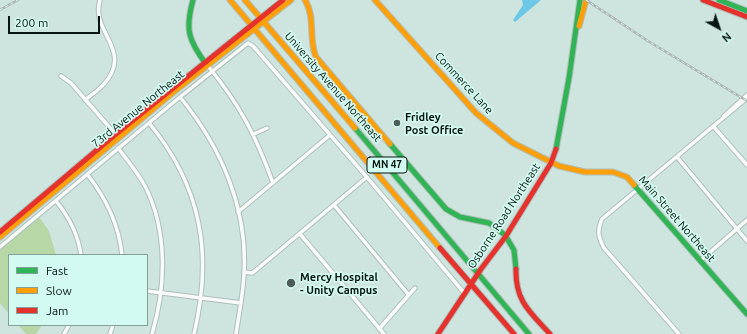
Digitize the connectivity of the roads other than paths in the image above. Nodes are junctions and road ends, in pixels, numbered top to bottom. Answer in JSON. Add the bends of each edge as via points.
{"nodes":[{"id":1,"x":100,"y":0,"type":"edge"},
{"id":2,"x":193,"y":0,"type":"edge"},
{"id":3,"x":230,"y":0,"type":"edge"},
{"id":4,"x":245,"y":0,"type":"edge"},
{"id":5,"x":283,"y":0,"type":"edge"},
{"id":6,"x":291,"y":0,"type":"edge"},
{"id":7,"x":305,"y":0,"type":"edge"},
{"id":8,"x":375,"y":0,"type":"edge"},
{"id":9,"x":580,"y":0,"type":"edge"},
{"id":10,"x":586,"y":0,"type":"edge"},
{"id":11,"x":703,"y":0,"type":"edge"},
{"id":12,"x":719,"y":0,"type":"edge"},
{"id":13,"x":747,"y":11,"type":"edge"},
{"id":14,"x":747,"y":16,"type":"edge"},
{"id":15,"x":262,"y":20,"type":"junction"},
{"id":16,"x":253,"y":26,"type":"junction"},
{"id":17,"x":578,"y":28,"type":"junction"},
{"id":18,"x":206,"y":64,"type":"junction"},
{"id":19,"x":212,"y":72,"type":"junction"},
{"id":20,"x":60,"y":76,"type":"dead end"},
{"id":21,"x":747,"y":95,"type":"edge"},
{"id":22,"x":180,"y":97,"type":"junction"},
{"id":23,"x":747,"y":98,"type":"edge"},
{"id":24,"x":85,"y":100,"type":"junction"},
{"id":25,"x":724,"y":116,"type":"junction"},
{"id":26,"x":150,"y":123,"type":"junction"},
{"id":27,"x":713,"y":126,"type":"junction"},
{"id":28,"x":267,"y":128,"type":"dead end"},
{"id":29,"x":254,"y":134,"type":"junction"},
{"id":30,"x":330,"y":135,"type":"junction"},
{"id":31,"x":117,"y":136,"type":"junction"},
{"id":32,"x":118,"y":148,"type":"junction"},
{"id":33,"x":677,"y":156,"type":"junction"},
{"id":34,"x":551,"y":163,"type":"junction"},
{"id":35,"x":747,"y":165,"type":"edge"},
{"id":36,"x":87,"y":174,"type":"junction"},
{"id":37,"x":367,"y":177,"type":"junction"},
{"id":38,"x":273,"y":183,"type":"junction"},
{"id":39,"x":639,"y":188,"type":"junction"},
{"id":40,"x":56,"y":200,"type":"junction"},
{"id":41,"x":334,"y":205,"type":"junction"},
{"id":42,"x":238,"y":212,"type":"junction"},
{"id":43,"x":747,"y":220,"type":"edge"},
{"id":44,"x":737,"y":229,"type":"junction"},
{"id":45,"x":0,"y":232,"type":"edge"},
{"id":46,"x":300,"y":234,"type":"junction"},
{"id":47,"x":506,"y":236,"type":"junction"},
{"id":48,"x":0,"y":237,"type":"edge"},
{"id":49,"x":747,"y":241,"type":"edge"},
{"id":50,"x":0,"y":247,"type":"edge"},
{"id":51,"x":81,"y":254,"type":"edge"},
{"id":52,"x":122,"y":254,"type":"edge"},
{"id":53,"x":700,"y":261,"type":"junction"},
{"id":54,"x":244,"y":272,"type":"junction"},
{"id":55,"x":478,"y":274,"type":"junction"},
{"id":56,"x":472,"y":284,"type":"junction"},
{"id":57,"x":415,"y":288,"type":"dead end"},
{"id":58,"x":148,"y":291,"type":"edge"},
{"id":59,"x":161,"y":292,"type":"junction"},
{"id":60,"x":408,"y":294,"type":"junction"},
{"id":61,"x":465,"y":294,"type":"junction"},
{"id":62,"x":201,"y":299,"type":"junction"},
{"id":63,"x":241,"y":303,"type":"junction"},
{"id":64,"x":747,"y":314,"type":"edge"},
{"id":65,"x":378,"y":328,"type":"junction"},
{"id":66,"x":152,"y":334,"type":"edge"},
{"id":67,"x":194,"y":334,"type":"edge"},
{"id":68,"x":236,"y":334,"type":"edge"},
{"id":69,"x":384,"y":334,"type":"edge"},
{"id":70,"x":438,"y":334,"type":"edge"},
{"id":71,"x":514,"y":334,"type":"edge"},
{"id":72,"x":529,"y":334,"type":"edge"},
{"id":73,"x":550,"y":334,"type":"edge"},
{"id":74,"x":679,"y":334,"type":"edge"}],
"edges":[{"from":1,"to":24,"type":"street","via":[[97,9],[99,20],[113,46],[116,58],[113,70],[104,84]]},
{"from":2,"to":18,"type":"street","via":[[188,15],[188,35],[198,56]]},
{"from":3,"to":16,"type":"street","name":"University Avenue Northeast","number":"MN 47"},
{"from":4,"to":15,"type":"street","name":"University Avenue Northeast","number":"MN 47"},
{"from":5,"to":15,"type":"street","name":"73rd Avenue Northeast"},
{"from":6,"to":15,"type":"street","name":"73rd Avenue Northeast"},
{"from":7,"to":47,"type":"street","via":[[312,12],[310,40],[311,49],[316,57],[453,216],[487,221]]},
{"from":8,"to":34,"type":"street","name":"Commerce Lane","via":[[476,113],[513,143]]},
{"from":9,"to":17,"type":"street","name":"Osborne Road Northeast"},
{"from":10,"to":17,"type":"street","name":"Osborne Road Northeast"},
{"from":11,"to":14,"type":"street"},
{"from":12,"to":13,"type":"street"},
{"from":15,"to":16,"type":"street","name":"73rd Avenue Northeast"},
{"from":15,"to":55,"type":"street","name":"University Avenue Northeast","number":"MN 47"},
{"from":16,"to":18,"type":"street","name":"73rd Avenue Northeast"},
{"from":16,"to":56,"type":"street","name":"University Avenue Northeast","number":"MN 47"},
{"from":17,"to":34,"type":"street","name":"Osborne Road Northeast"},
{"from":18,"to":19,"type":"street"},
{"from":18,"to":31,"type":"street","name":"73rd Avenue Northeast"},
{"from":19,"to":22,"type":"street","name":"73rd Avenue Northeast"},
{"from":19,"to":29,"type":"street","via":[[237,105]]},
{"from":19,"to":30,"type":"street","name":"73rd Avenue Northeast","via":[[246,44],[251,44]]},
{"from":20,"to":24,"type":"street","via":[[71,83]]},
{"from":21,"to":25,"type":"street"},
{"from":22,"to":26,"type":"street","name":"73rd Avenue Northeast"},
{"from":22,"to":42,"type":"street","via":[[210,137],[232,187]]},
{"from":23,"to":25,"type":"street"},
{"from":24,"to":31,"type":"street"},
{"from":25,"to":27,"type":"street"},
{"from":26,"to":32,"type":"street","name":"73rd Avenue Northeast"},
{"from":26,"to":62,"type":"street","via":[[180,168],[198,216],[204,268]]},
{"from":27,"to":33,"type":"street"},
{"from":27,"to":35,"type":"street"},
{"from":28,"to":29,"type":"street"},
{"from":29,"to":38,"type":"street"},
{"from":30,"to":37,"type":"street"},
{"from":30,"to":38,"type":"street"},
{"from":31,"to":45,"type":"street","name":"73rd Avenue Northeast"},
{"from":31,"to":48,"type":"street","name":"73rd Avenue Northeast"},
{"from":32,"to":36,"type":"street","name":"73rd Avenue Northeast"},
{"from":32,"to":59,"type":"street","via":[[145,187],[154,210],[163,258]]},
{"from":33,"to":39,"type":"street"},
{"from":33,"to":44,"type":"street"},
{"from":34,"to":39,"type":"street","name":"Main Street Northeast","via":[[585,172],[613,172],[627,177]]},
{"from":34,"to":47,"type":"street","name":"Osborne Road Northeast"},
{"from":36,"to":40,"type":"street","name":"73rd Avenue Northeast"},
{"from":36,"to":52,"type":"street","via":[[107,204],[117,230]]},
{"from":37,"to":41,"type":"street"},
{"from":37,"to":61,"type":"street"},
{"from":38,"to":42,"type":"street"},
{"from":39,"to":53,"type":"street","name":"Main Street Northeast"},
{"from":39,"to":74,"type":"street","via":[[602,219],[598,237],[604,248]]},
{"from":40,"to":50,"type":"street","name":"73rd Avenue Northeast"},
{"from":40,"to":51,"type":"street","via":[[73,226]]},
{"from":41,"to":46,"type":"street"},
{"from":41,"to":60,"type":"street"},
{"from":42,"to":54,"type":"street"},
{"from":43,"to":44,"type":"street"},
{"from":44,"to":49,"type":"street"},
{"from":44,"to":53,"type":"street"},
{"from":46,"to":54,"type":"street","via":[[252,273]]},
{"from":46,"to":65,"type":"street"},
{"from":47,"to":55,"type":"street","name":"Osborne Road Northeast"},
{"from":47,"to":73,"type":"street","via":[[516,255],[518,295]]},
{"from":53,"to":64,"type":"street","name":"Main Street Northeast"},
{"from":54,"to":63,"type":"street"},
{"from":55,"to":56,"type":"street","name":"Osborne Road Northeast"},
{"from":55,"to":72,"type":"street","name":"University Avenue Northeast","number":"MN 47"},
{"from":56,"to":61,"type":"street","name":"Osborne Road Northeast"},
{"from":56,"to":71,"type":"street","name":"University Avenue Northeast","number":"MN 47"},
{"from":57,"to":60,"type":"street"},
{"from":58,"to":59,"type":"street"},
{"from":59,"to":62,"type":"street"},
{"from":59,"to":66,"type":"street"},
{"from":60,"to":65,"type":"street"},
{"from":61,"to":70,"type":"street","name":"Osborne Road Northeast"},
{"from":62,"to":63,"type":"street"},
{"from":62,"to":67,"type":"street"},
{"from":63,"to":68,"type":"street"},
{"from":65,"to":69,"type":"street"}]}
